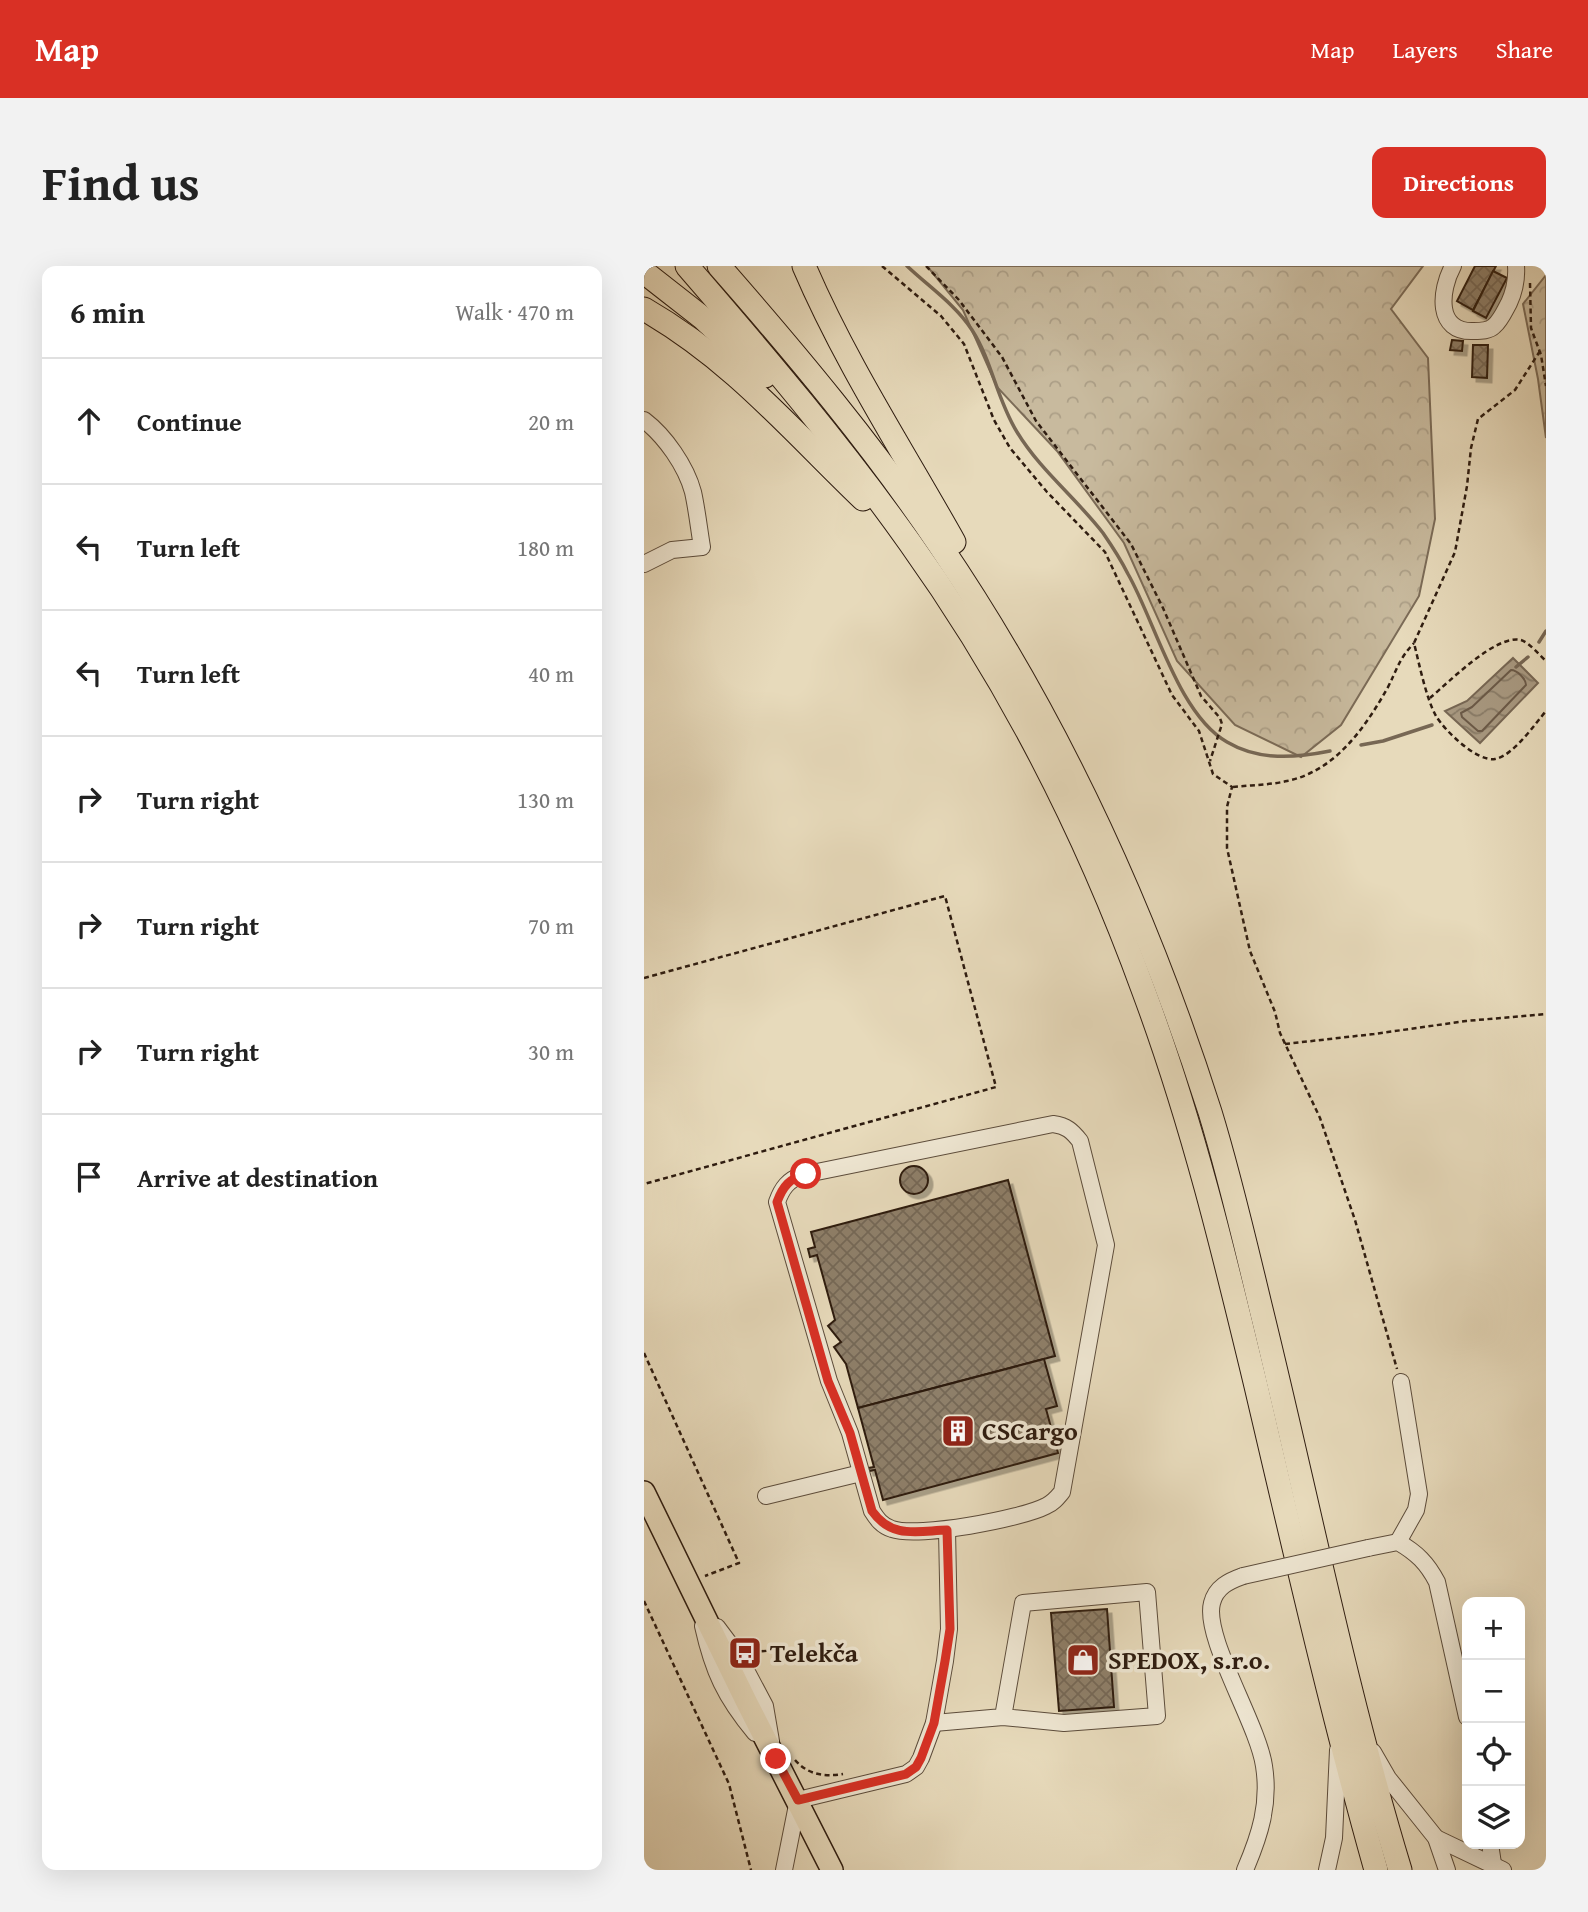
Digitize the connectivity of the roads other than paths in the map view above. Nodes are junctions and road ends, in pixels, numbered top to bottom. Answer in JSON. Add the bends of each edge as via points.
{"nodes":[{"id":1,"x":687,"y":266,"type":"edge"},
{"id":2,"x":719,"y":266,"type":"edge"},
{"id":3,"x":804,"y":266,"type":"edge"},
{"id":4,"x":1453,"y":266,"type":"edge"},
{"id":5,"x":1516,"y":266,"type":"edge"},
{"id":6,"x":652,"y":278,"type":"edge"},
{"id":7,"x":644,"y":309,"type":"edge"},
{"id":8,"x":816,"y":418,"type":"junction"},
{"id":9,"x":644,"y":420,"type":"edge"},
{"id":10,"x":912,"y":545,"type":"junction"},
{"id":11,"x":644,"y":564,"type":"edge"},
{"id":12,"x":966,"y":585,"type":"junction"},
{"id":13,"x":1401,"y":1382,"type":"road end"},
{"id":14,"x":861,"y":1473,"type":"junction"},
{"id":15,"x":644,"y":1492,"type":"edge"},
{"id":16,"x":766,"y":1496,"type":"dead end"},
{"id":17,"x":947,"y":1530,"type":"junction"},
{"id":18,"x":1398,"y":1542,"type":"junction"},
{"id":19,"x":1462,"y":1694,"type":"edge"},
{"id":20,"x":1003,"y":1717,"type":"junction"},
{"id":21,"x":934,"y":1723,"type":"junction"},
{"id":22,"x":1363,"y":1735,"type":"junction"},
{"id":23,"x":1339,"y":1737,"type":"junction"},
{"id":24,"x":798,"y":1800,"type":"junction"},
{"id":25,"x":1436,"y":1838,"type":"junction"},
{"id":26,"x":1491,"y":1849,"type":"edge"},
{"id":27,"x":1497,"y":1868,"type":"edge"},
{"id":28,"x":785,"y":1870,"type":"edge"},
{"id":29,"x":832,"y":1870,"type":"edge"},
{"id":30,"x":1245,"y":1870,"type":"edge"},
{"id":31,"x":1327,"y":1870,"type":"edge"},
{"id":32,"x":1376,"y":1870,"type":"edge"},
{"id":33,"x":1400,"y":1870,"type":"edge"},
{"id":34,"x":1447,"y":1870,"type":"edge"}],
"edges":[{"from":1,"to":8,"type":"highway"},
{"from":2,"to":12,"type":"highway","via":[[869,446]]},
{"from":3,"to":12,"type":"highway","via":[[959,552]]},
{"from":4,"to":5,"type":"street","via":[[1444,283],[1445,314],[1451,324],[1471,331],[1492,329],[1499,321],[1514,294]]},
{"from":6,"to":8,"type":"highway"},
{"from":7,"to":10,"type":"highway","via":[[738,375]]},
{"from":8,"to":10,"type":"highway"},
{"from":9,"to":11,"type":"street","via":[[657,429],[693,490],[702,547],[672,550]]},
{"from":10,"to":23,"type":"highway","via":[[996,677],[1060,796],[1118,924],[1155,1022],[1207,1188]]},
{"from":12,"to":22,"type":"highway","via":[[1071,768],[1163,974],[1239,1218]]},
{"from":13,"to":18,"type":"street","via":[[1419,1494],[1416,1510]]},
{"from":14,"to":16,"type":"street"},
{"from":14,"to":17,"type":"street","via":[[872,1511],[890,1529]]},
{"from":14,"to":17,"type":"street","via":[[792,1259],[777,1202],[782,1190],[802,1175],[1064,1125],[1080,1141],[1106,1245],[1062,1492],[1043,1508]]},
{"from":15,"to":24,"type":"main road"},
{"from":17,"to":21,"type":"street","via":[[950,1629]]},
{"from":18,"to":19,"type":"street","via":[[1429,1565],[1437,1582]]},
{"from":18,"to":30,"type":"street","bridge":true,"via":[[1243,1576],[1217,1591],[1210,1618],[1257,1739],[1267,1788],[1258,1839]]},
{"from":20,"to":20,"type":"street","via":[[1064,1723],[1157,1716],[1147,1592],[1023,1603]]},
{"from":20,"to":21,"type":"street"},
{"from":21,"to":24,"type":"street","via":[[921,1758],[906,1774]]},
{"from":22,"to":25,"type":"street","via":[[1388,1778]]},
{"from":22,"to":33,"type":"highway"},
{"from":23,"to":31,"type":"street","via":[[1334,1838]]},
{"from":23,"to":32,"type":"highway"},
{"from":24,"to":28,"type":"street"},
{"from":24,"to":29,"type":"main road"},
{"from":25,"to":27,"type":"street"},
{"from":25,"to":34,"type":"street"},
{"from":26,"to":27,"type":"street"}]}
